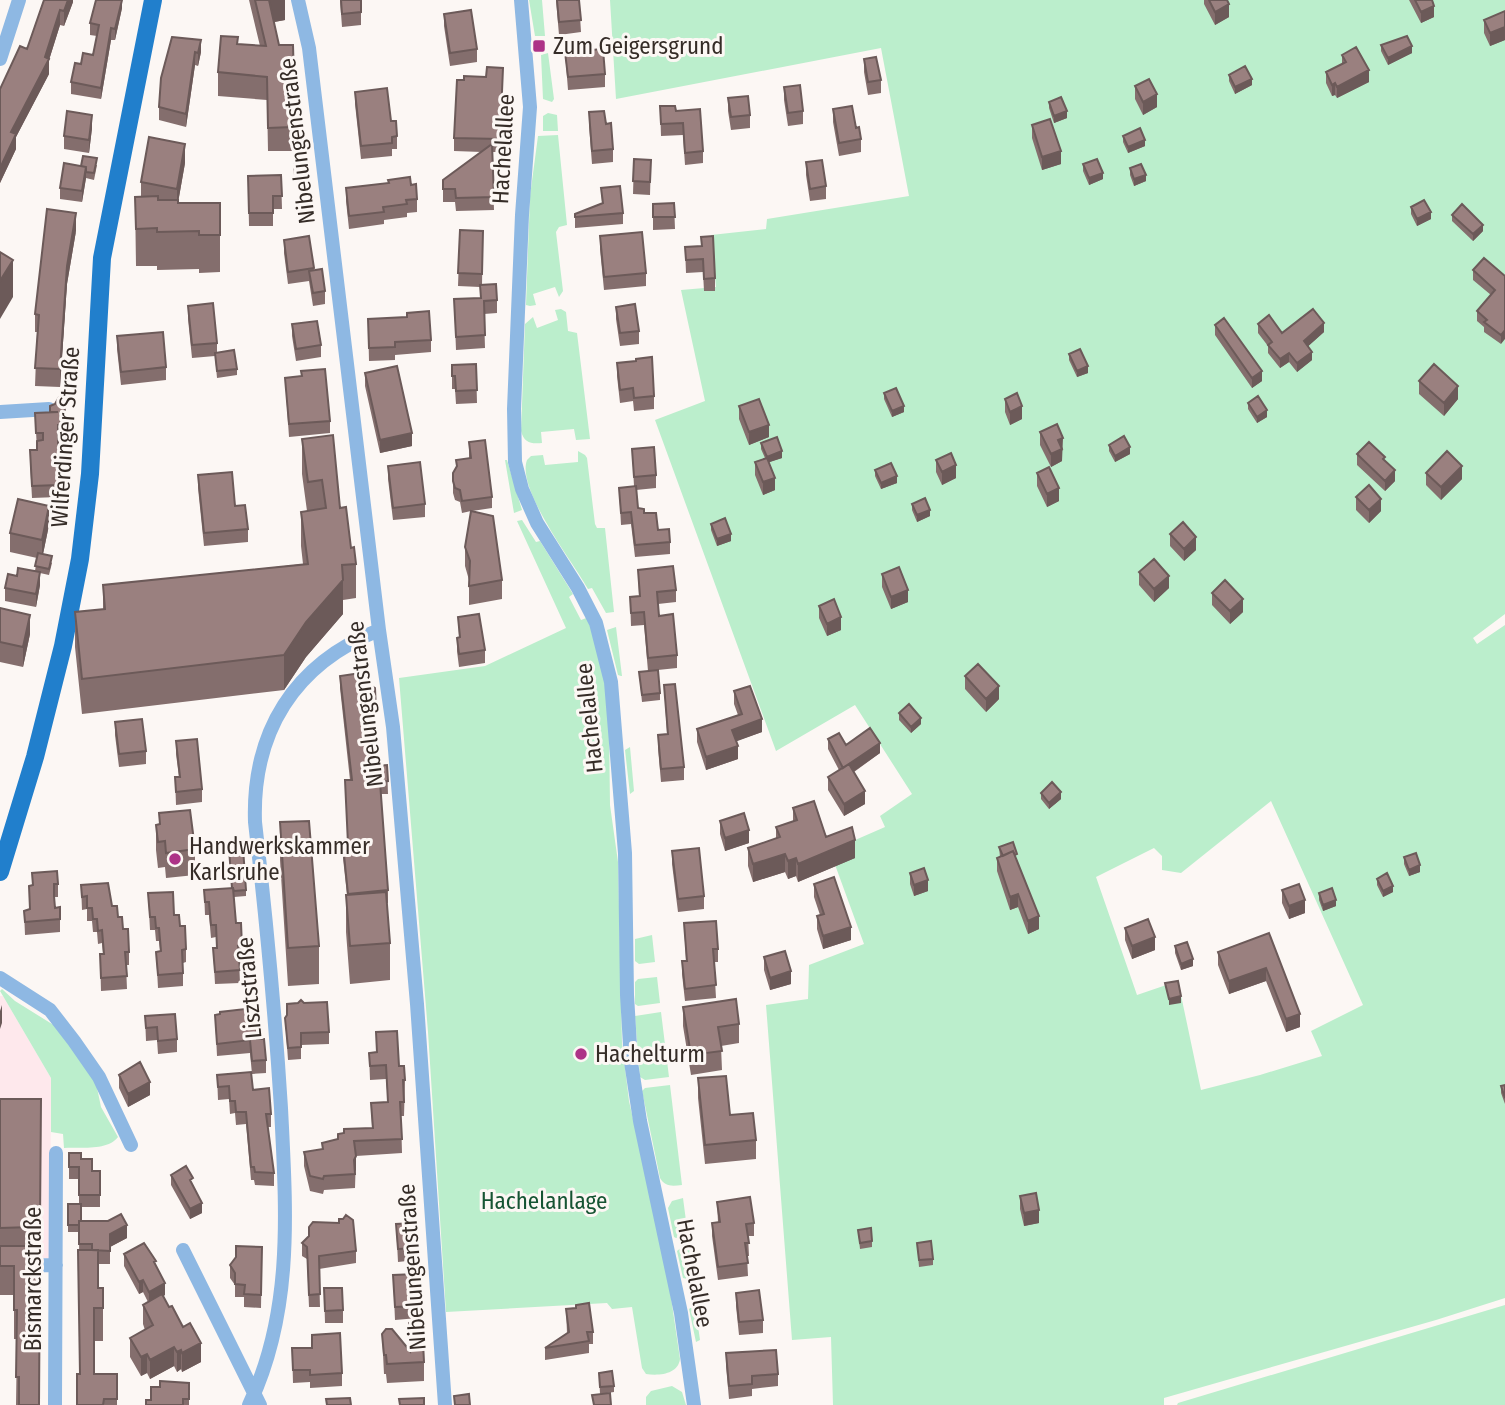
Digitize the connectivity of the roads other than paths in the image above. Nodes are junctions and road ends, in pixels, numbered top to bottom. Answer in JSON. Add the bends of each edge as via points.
{"nodes":[{"id":1,"x":19,"y":0,"type":"edge"},
{"id":2,"x":153,"y":0,"type":"edge"},
{"id":3,"x":298,"y":0,"type":"edge"},
{"id":4,"x":521,"y":0,"type":"edge"},
{"id":5,"x":0,"y":59,"type":"edge"},
{"id":6,"x":49,"y":409,"type":"edge"},
{"id":7,"x":0,"y":412,"type":"edge"},
{"id":8,"x":379,"y":630,"type":"junction"},
{"id":9,"x":0,"y":872,"type":"edge"},
{"id":10,"x":0,"y":978,"type":"edge"},
{"id":11,"x":131,"y":1145,"type":"dead end"},
{"id":12,"x":56,"y":1153,"type":"dead end"},
{"id":13,"x":183,"y":1250,"type":"dead end"},
{"id":14,"x":56,"y":1265,"type":"junction"},
{"id":15,"x":0,"y":1266,"type":"edge"},
{"id":16,"x":255,"y":1401,"type":"edge"},
{"id":17,"x":55,"y":1405,"type":"edge"},
{"id":18,"x":445,"y":1405,"type":"edge"},
{"id":19,"x":694,"y":1405,"type":"edge"}],
"edges":[{"from":1,"to":5,"type":"street"},
{"from":2,"to":9,"type":"main road","name":"Wilferdinger Straße","via":[[102,258],[90,474],[80,559],[35,757]]},
{"from":3,"to":8,"type":"street","name":"Nibelungenstraße","via":[[309,48]]},
{"from":4,"to":19,"type":"street","name":"Hachelallee","via":[[530,107],[515,462],[527,503],[596,623],[611,682],[625,853],[631,1062],[679,1301]]},
{"from":6,"to":7,"type":"street"},
{"from":8,"to":16,"type":"street","name":"Lisztstraße","via":[[338,649],[304,680],[274,724],[258,769],[254,795],[275,1005],[286,1213],[277,1320]]},
{"from":8,"to":18,"type":"street","name":"Nibelungenstraße","via":[[393,727],[417,1004]]},
{"from":10,"to":11,"type":"street","via":[[50,1010],[99,1077]]},
{"from":12,"to":14,"type":"street","name":"Bismarckstraße"},
{"from":13,"to":16,"type":"street"},
{"from":14,"to":15,"type":"street"},
{"from":14,"to":17,"type":"street","name":"Bismarckstraße"}]}
